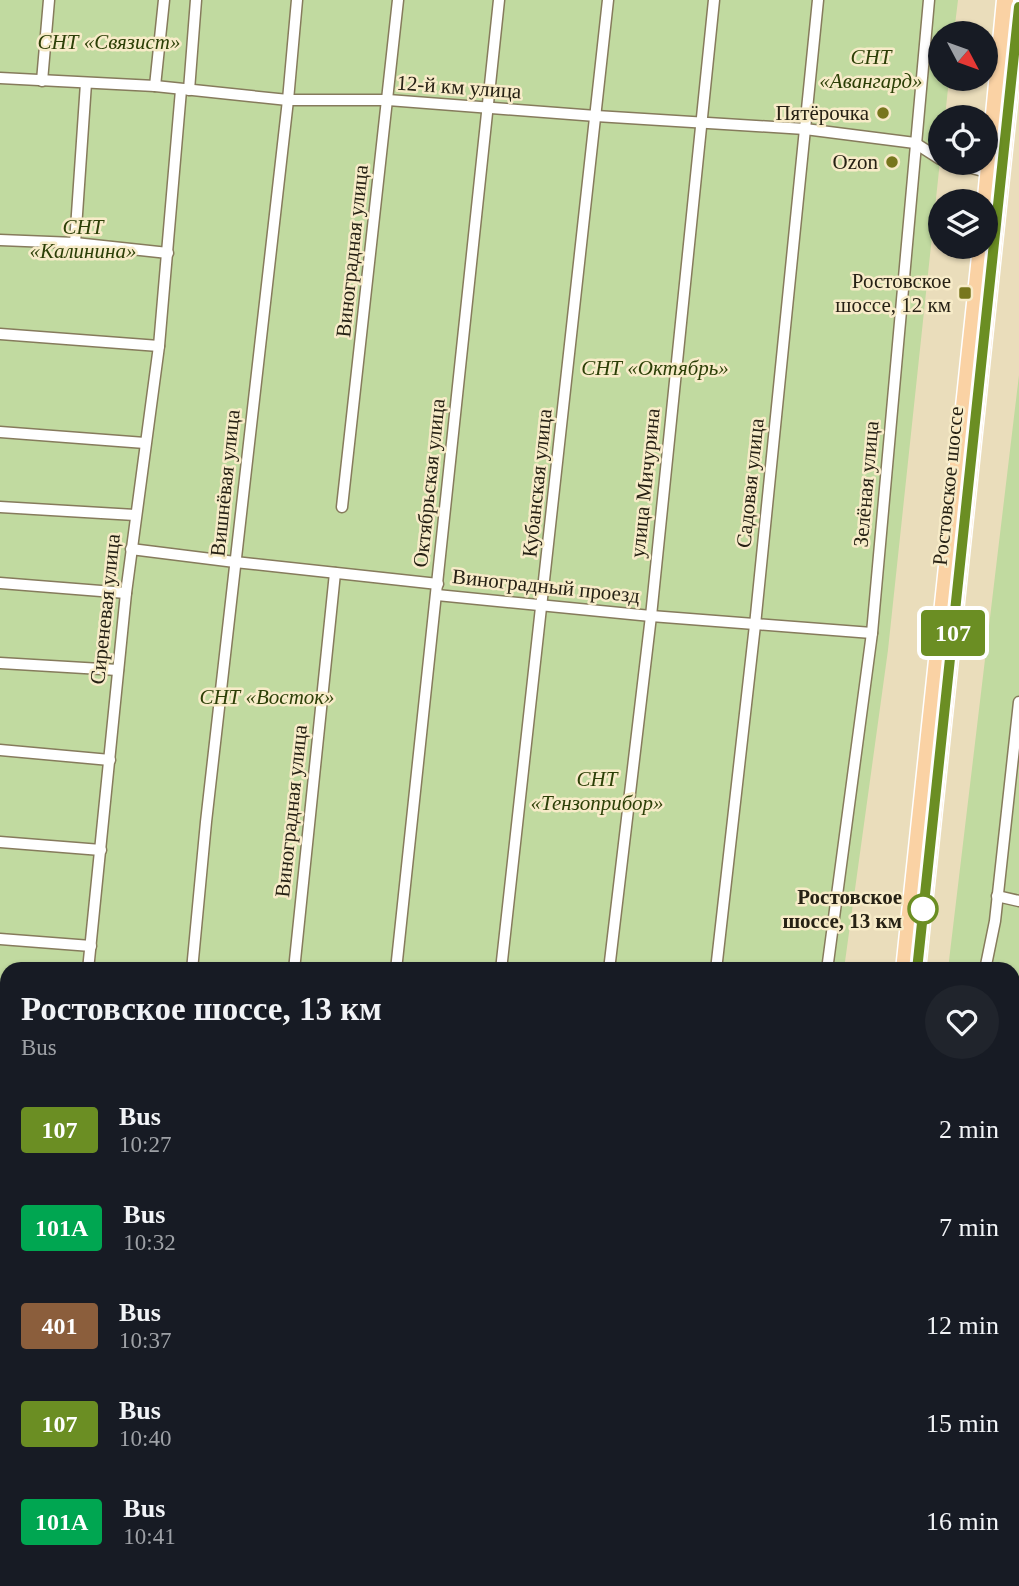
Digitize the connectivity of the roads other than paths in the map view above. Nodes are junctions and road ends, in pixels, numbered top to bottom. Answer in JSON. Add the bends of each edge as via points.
{"nodes":[{"id":1,"x":49,"y":0,"type":"edge"},
{"id":2,"x":164,"y":0,"type":"edge"},
{"id":3,"x":196,"y":0,"type":"edge"},
{"id":4,"x":297,"y":0,"type":"edge"},
{"id":5,"x":398,"y":0,"type":"edge"},
{"id":6,"x":499,"y":0,"type":"edge"},
{"id":7,"x":608,"y":0,"type":"edge"},
{"id":8,"x":714,"y":0,"type":"edge"},
{"id":9,"x":818,"y":0,"type":"edge"},
{"id":10,"x":929,"y":0,"type":"edge"},
{"id":11,"x":1005,"y":0,"type":"edge"},
{"id":12,"x":1019,"y":8,"type":"edge"},
{"id":13,"x":0,"y":78,"type":"edge"},
{"id":14,"x":42,"y":81,"type":"junction"},
{"id":15,"x":86,"y":83,"type":"junction"},
{"id":16,"x":155,"y":86,"type":"junction"},
{"id":17,"x":185,"y":90,"type":"junction"},
{"id":18,"x":288,"y":100,"type":"junction"},
{"id":19,"x":388,"y":100,"type":"junction"},
{"id":20,"x":489,"y":108,"type":"junction"},
{"id":21,"x":596,"y":116,"type":"junction"},
{"id":22,"x":702,"y":122,"type":"junction"},
{"id":23,"x":998,"y":122,"type":"edge"},
{"id":24,"x":805,"y":129,"type":"junction"},
{"id":25,"x":915,"y":143,"type":"junction"},
{"id":26,"x":928,"y":151,"type":"edge"},
{"id":27,"x":998,"y":153,"type":"edge"},
{"id":28,"x":995,"y":175,"type":"edge"},
{"id":29,"x":0,"y":240,"type":"edge"},
{"id":30,"x":75,"y":243,"type":"junction"},
{"id":31,"x":168,"y":253,"type":"junction"},
{"id":32,"x":980,"y":259,"type":"edge"},
{"id":33,"x":0,"y":334,"type":"edge"},
{"id":34,"x":159,"y":346,"type":"junction"},
{"id":35,"x":0,"y":432,"type":"edge"},
{"id":36,"x":145,"y":443,"type":"junction"},
{"id":37,"x":0,"y":507,"type":"edge"},
{"id":38,"x":342,"y":507,"type":"dead end"},
{"id":39,"x":135,"y":515,"type":"junction"},
{"id":40,"x":131,"y":549,"type":"junction"},
{"id":41,"x":235,"y":562,"type":"junction"},
{"id":42,"x":335,"y":573,"type":"junction"},
{"id":43,"x":0,"y":583,"type":"edge"},
{"id":44,"x":437,"y":589,"type":"junction"},
{"id":45,"x":126,"y":593,"type":"junction"},
{"id":46,"x":543,"y":605,"type":"junction"},
{"id":47,"x":651,"y":617,"type":"junction"},
{"id":48,"x":755,"y":625,"type":"junction"},
{"id":49,"x":872,"y":633,"type":"junction"},
{"id":50,"x":0,"y":663,"type":"edge"},
{"id":51,"x":118,"y":670,"type":"junction"},
{"id":52,"x":1019,"y":705,"type":"edge"},
{"id":53,"x":0,"y":750,"type":"edge"},
{"id":54,"x":110,"y":760,"type":"junction"},
{"id":55,"x":1008,"y":796,"type":"junction"},
{"id":56,"x":1019,"y":802,"type":"edge"},
{"id":57,"x":0,"y":842,"type":"edge"},
{"id":58,"x":101,"y":850,"type":"junction"},
{"id":59,"x":997,"y":896,"type":"junction"},
{"id":60,"x":1019,"y":901,"type":"edge"},
{"id":61,"x":0,"y":939,"type":"edge"},
{"id":62,"x":91,"y":946,"type":"junction"},
{"id":63,"x":90,"y":962,"type":"edge"},
{"id":64,"x":193,"y":962,"type":"edge"},
{"id":65,"x":295,"y":962,"type":"edge"},
{"id":66,"x":397,"y":962,"type":"edge"},
{"id":67,"x":502,"y":962,"type":"edge"},
{"id":68,"x":610,"y":962,"type":"edge"},
{"id":69,"x":717,"y":962,"type":"edge"},
{"id":70,"x":828,"y":962,"type":"edge"},
{"id":71,"x":905,"y":962,"type":"edge"},
{"id":72,"x":918,"y":962,"type":"edge"},
{"id":73,"x":988,"y":962,"type":"edge"}],
"edges":[{"from":1,"to":14,"type":"street"},
{"from":2,"to":16,"type":"street"},
{"from":3,"to":17,"type":"street"},
{"from":4,"to":18,"type":"street","name":"Вишнёвая улица"},
{"from":5,"to":19,"type":"street","name":"Виноградная улица"},
{"from":6,"to":20,"type":"street","name":"Октябрьская улица"},
{"from":7,"to":21,"type":"street","name":"Кубанская улица"},
{"from":8,"to":22,"type":"street","name":"улица Мичурина"},
{"from":9,"to":24,"type":"street","name":"Садовая улица"},
{"from":10,"to":25,"type":"street","name":"Зелёная улица"},
{"from":11,"to":23,"type":"highway","name":"Ростовское шоссе"},
{"from":12,"to":27,"type":"highway","name":"Ростовское шоссе"},
{"from":13,"to":14,"type":"street","name":"12-й км улица"},
{"from":14,"to":15,"type":"street","name":"12-й км улица"},
{"from":15,"to":16,"type":"street","name":"12-й км улица"},
{"from":15,"to":30,"type":"street"},
{"from":16,"to":17,"type":"street","name":"12-й км улица"},
{"from":17,"to":18,"type":"street","name":"12-й км улица"},
{"from":17,"to":31,"type":"street","name":"Сиреневая улица"},
{"from":18,"to":19,"type":"street","name":"12-й км улица"},
{"from":18,"to":41,"type":"street","name":"Вишнёвая улица"},
{"from":19,"to":20,"type":"street","name":"12-й км улица"},
{"from":19,"to":38,"type":"street","name":"Виноградная улица"},
{"from":20,"to":21,"type":"street","name":"12-й км улица"},
{"from":20,"to":44,"type":"street","name":"Октябрьская улица"},
{"from":21,"to":22,"type":"street","name":"12-й км улица"},
{"from":21,"to":46,"type":"street","name":"Кубанская улица"},
{"from":22,"to":24,"type":"street","name":"12-й км улица"},
{"from":22,"to":47,"type":"street","name":"улица Мичурина"},
{"from":24,"to":25,"type":"street","name":"12-й км улица"},
{"from":24,"to":48,"type":"street","name":"Садовая улица"},
{"from":25,"to":26,"type":"street"},
{"from":25,"to":49,"type":"street","name":"Зелёная улица"},
{"from":28,"to":72,"type":"highway","name":"Ростовское шоссе"},
{"from":29,"to":30,"type":"street"},
{"from":30,"to":31,"type":"street"},
{"from":31,"to":34,"type":"street","name":"Сиреневая улица"},
{"from":32,"to":71,"type":"highway","name":"Ростовское шоссе"},
{"from":33,"to":34,"type":"street"},
{"from":34,"to":36,"type":"street","name":"Сиреневая улица"},
{"from":35,"to":36,"type":"street"},
{"from":36,"to":39,"type":"street","name":"Сиреневая улица"},
{"from":37,"to":39,"type":"street"},
{"from":39,"to":40,"type":"street","name":"Сиреневая улица"},
{"from":40,"to":41,"type":"street","name":"Виноградный проезд"},
{"from":40,"to":45,"type":"street","name":"Сиреневая улица"},
{"from":41,"to":42,"type":"street","name":"Виноградный проезд"},
{"from":41,"to":64,"type":"street","name":"Вишнёвая улица"},
{"from":42,"to":44,"type":"street","name":"Виноградный проезд"},
{"from":42,"to":65,"type":"street","name":"Виноградная улица"},
{"from":43,"to":45,"type":"street"},
{"from":44,"to":46,"type":"street","name":"Виноградный проезд"},
{"from":44,"to":66,"type":"street","name":"Октябрьская улица"},
{"from":45,"to":51,"type":"street","name":"Сиреневая улица"},
{"from":46,"to":47,"type":"street","name":"Виноградный проезд"},
{"from":46,"to":67,"type":"street","name":"Кубанская улица"},
{"from":47,"to":48,"type":"street","name":"Виноградный проезд"},
{"from":47,"to":68,"type":"street","name":"улица Мичурина"},
{"from":48,"to":49,"type":"street","name":"Виноградный проезд"},
{"from":48,"to":69,"type":"street","name":"Садовая улица"},
{"from":49,"to":70,"type":"street","name":"Зелёная улица"},
{"from":50,"to":51,"type":"street"},
{"from":51,"to":54,"type":"street","name":"Сиреневая улица"},
{"from":52,"to":55,"type":"street"},
{"from":53,"to":54,"type":"street"},
{"from":54,"to":58,"type":"street","name":"Сиреневая улица"},
{"from":55,"to":56,"type":"street"},
{"from":55,"to":59,"type":"street"},
{"from":57,"to":58,"type":"street"},
{"from":58,"to":62,"type":"street","name":"Сиреневая улица"},
{"from":59,"to":60,"type":"street"},
{"from":59,"to":73,"type":"street"},
{"from":61,"to":62,"type":"street"},
{"from":62,"to":63,"type":"street","name":"Сиреневая улица"}]}
